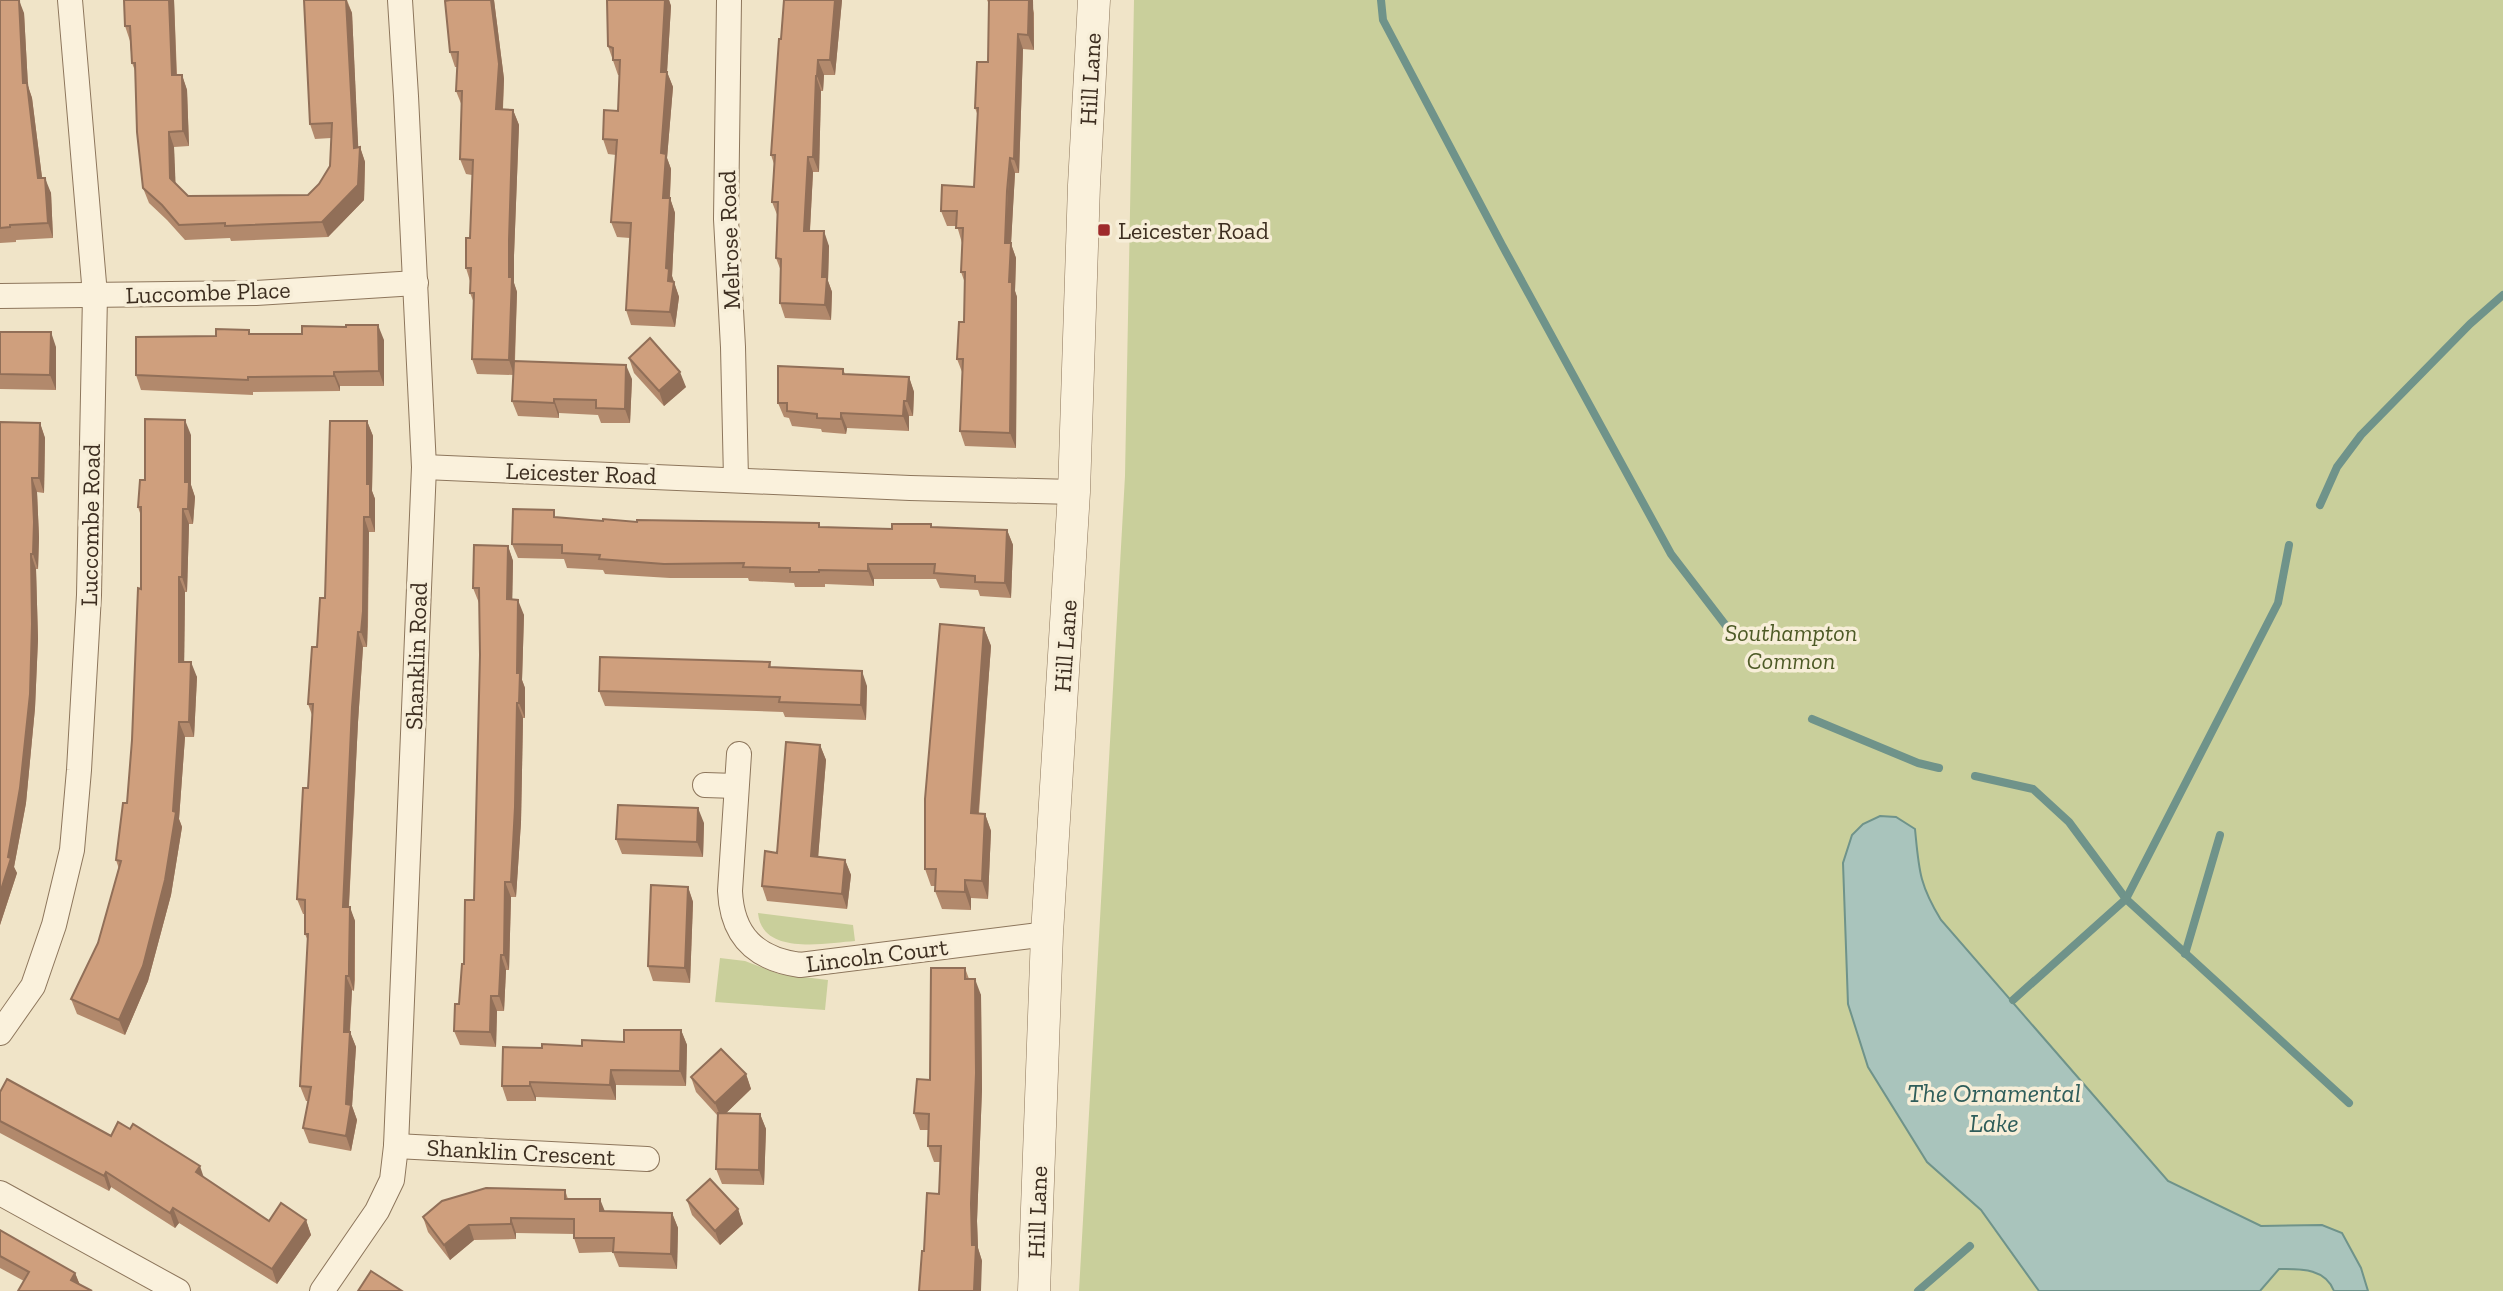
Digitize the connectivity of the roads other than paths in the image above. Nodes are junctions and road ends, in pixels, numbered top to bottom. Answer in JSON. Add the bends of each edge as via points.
{"nodes":[{"id":1,"x":70,"y":0,"type":"edge"},
{"id":2,"x":400,"y":0,"type":"edge"},
{"id":3,"x":729,"y":0,"type":"edge"},
{"id":4,"x":1094,"y":0,"type":"edge"},
{"id":5,"x":416,"y":283,"type":"junction"},
{"id":6,"x":95,"y":295,"type":"junction"},
{"id":7,"x":0,"y":296,"type":"edge"},
{"id":8,"x":424,"y":467,"type":"junction"},
{"id":9,"x":736,"y":479,"type":"junction"},
{"id":10,"x":1074,"y":492,"type":"junction"},
{"id":11,"x":739,"y":754,"type":"dead end"},
{"id":12,"x":705,"y":785,"type":"dead end"},
{"id":13,"x":736,"y":786,"type":"junction"},
{"id":14,"x":1047,"y":934,"type":"junction"},
{"id":15,"x":0,"y":1033,"type":"edge"},
{"id":16,"x":396,"y":1146,"type":"junction"},
{"id":17,"x":647,"y":1159,"type":"dead end"},
{"id":18,"x":0,"y":1193,"type":"edge"},
{"id":19,"x":178,"y":1291,"type":"edge"},
{"id":20,"x":322,"y":1291,"type":"edge"},
{"id":21,"x":1034,"y":1291,"type":"edge"}],
"edges":[{"from":1,"to":6,"type":"street","name":"Luccombe Road"},
{"from":2,"to":5,"type":"street","name":"Shanklin Road"},
{"from":3,"to":9,"type":"street","name":"Melrose Road","via":[[726,219]]},
{"from":4,"to":10,"type":"street","name":"Hill Lane"},
{"from":5,"to":6,"type":"street","name":"Luccombe Place","via":[[256,293]]},
{"from":5,"to":8,"type":"street","name":"Shanklin Road"},
{"from":6,"to":7,"type":"street","name":"Luccombe Place"},
{"from":6,"to":15,"type":"street","name":"Luccombe Road","via":[[89,595],[72,850],[33,986]]},
{"from":8,"to":9,"type":"street","name":"Leicester Road"},
{"from":8,"to":16,"type":"street","name":"Shanklin Road"},
{"from":9,"to":10,"type":"street","name":"Leicester Road"},
{"from":10,"to":14,"type":"street","name":"Hill Lane"},
{"from":11,"to":13,"type":"street","name":"Lincoln Court"},
{"from":12,"to":13,"type":"street"},
{"from":13,"to":14,"type":"street","name":"Lincoln Court","via":[[731,909],[748,943],[765,955],[800,965]]},
{"from":14,"to":21,"type":"street","name":"Hill Lane"},
{"from":16,"to":17,"type":"street","name":"Shanklin Crescent"},
{"from":16,"to":20,"type":"street","name":"Shanklin Road","via":[[392,1180],[377,1211]]},
{"from":18,"to":19,"type":"street"}]}
